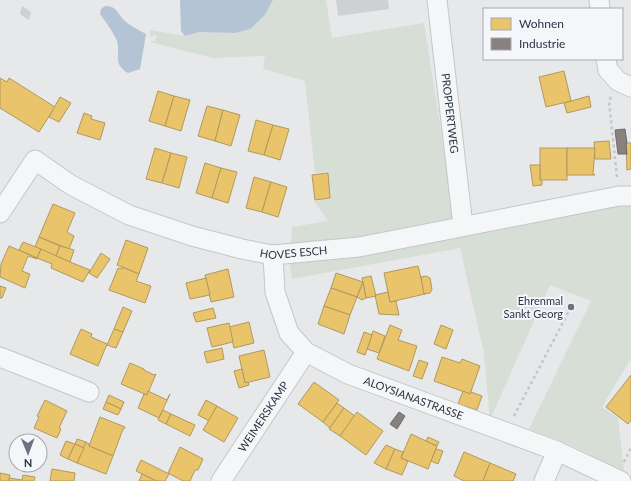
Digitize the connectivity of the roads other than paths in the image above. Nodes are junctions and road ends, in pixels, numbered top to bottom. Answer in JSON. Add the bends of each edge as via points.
{"nodes":[{"id":1,"x":437,"y":0,"type":"edge"},
{"id":2,"x":606,"y":60,"type":"edge"},
{"id":3,"x":625,"y":84,"type":"edge"},
{"id":4,"x":625,"y":196,"type":"edge"},
{"id":5,"x":0,"y":212,"type":"edge"},
{"id":6,"x":464,"y":226,"type":"junction"},
{"id":7,"x":273,"y":255,"type":"junction"},
{"id":8,"x":306,"y":352,"type":"junction"},
{"id":9,"x":0,"y":357,"type":"edge"},
{"id":10,"x":89,"y":392,"type":"dead end"},
{"id":11,"x":557,"y":451,"type":"junction"},
{"id":12,"x":221,"y":481,"type":"edge"},
{"id":13,"x":544,"y":481,"type":"edge"},
{"id":14,"x":621,"y":481,"type":"edge"}],
"edges":[{"from":1,"to":6,"type":"street","name":"PROPPERTWEG"},
{"from":2,"to":3,"type":"street","via":[[608,70]]},
{"from":4,"to":6,"type":"street","name":"HOVES ESCH"},
{"from":5,"to":7,"type":"street","name":"HOVES ESCH","via":[[35,160],[71,185],[130,215],[192,236]]},
{"from":6,"to":7,"type":"street","name":"HOVES ESCH","via":[[359,248]]},
{"from":7,"to":8,"type":"street","name":"ALOYSIANASTRASSE","via":[[277,299],[289,332]]},
{"from":8,"to":11,"type":"street","name":"ALOYSIANASTRASSE","via":[[348,374]]},
{"from":8,"to":12,"type":"street","name":"WEIMERSKAMP"},
{"from":9,"to":10,"type":"street"},
{"from":11,"to":13,"type":"street"},
{"from":11,"to":14,"type":"street","name":"ALOYSIANASTRASSE"}]}
